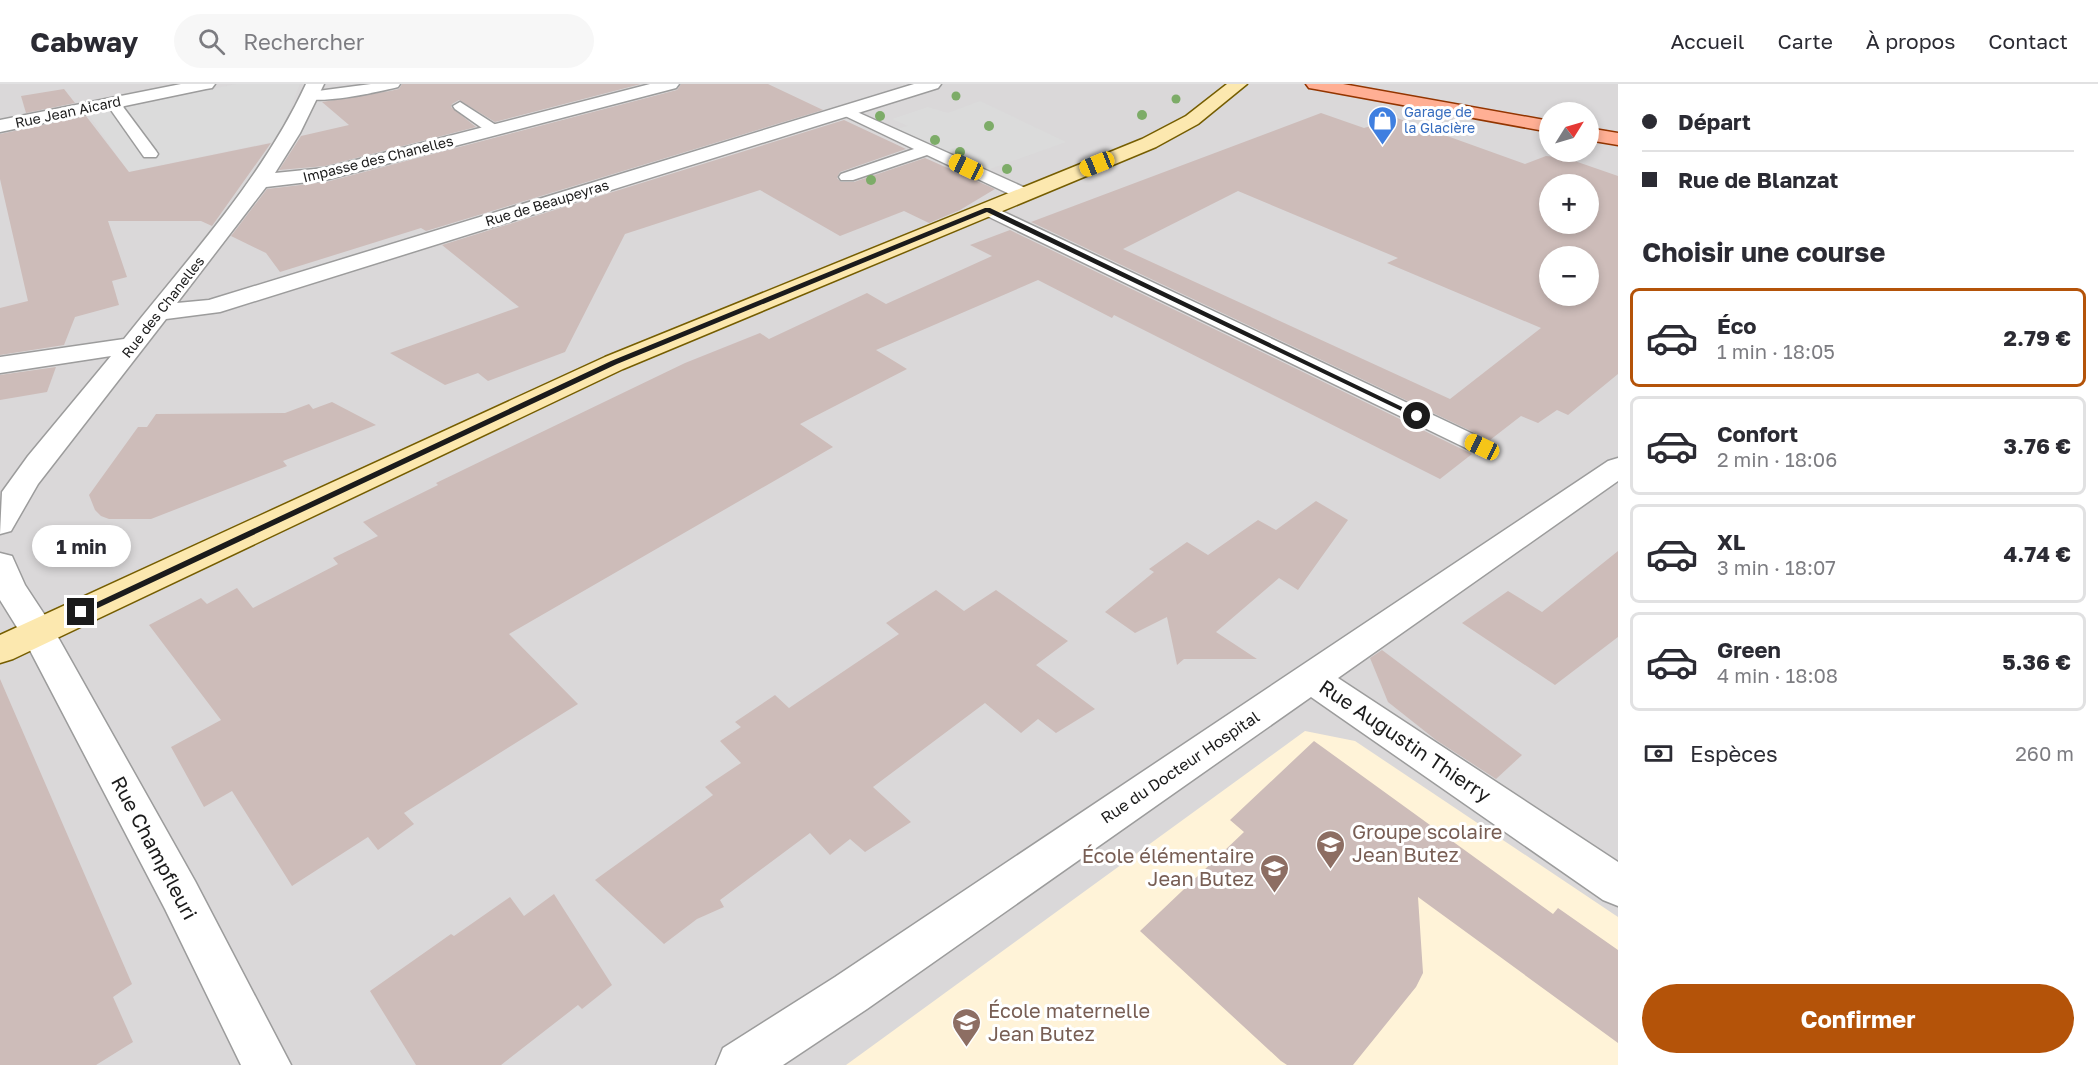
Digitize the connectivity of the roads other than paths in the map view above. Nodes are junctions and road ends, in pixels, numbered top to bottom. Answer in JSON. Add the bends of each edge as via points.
{"nodes":[{"id":1,"x":206,"y":84,"type":"edge"},
{"id":2,"x":393,"y":84,"type":"edge"},
{"id":3,"x":670,"y":84,"type":"edge"},
{"id":4,"x":932,"y":84,"type":"edge"},
{"id":5,"x":1238,"y":84,"type":"edge"},
{"id":6,"x":1315,"y":84,"type":"edge"},
{"id":7,"x":1398,"y":84,"type":"edge"},
{"id":8,"x":313,"y":90,"type":"edge"},
{"id":9,"x":113,"y":103,"type":"junction"},
{"id":10,"x":460,"y":106,"type":"dead end"},
{"id":11,"x":846,"y":111,"type":"junction"},
{"id":12,"x":1539,"y":116,"type":"edge"},
{"id":13,"x":1539,"y":117,"type":"edge"},
{"id":14,"x":1599,"y":119,"type":"edge"},
{"id":15,"x":1618,"y":122,"type":"edge"},
{"id":16,"x":0,"y":126,"type":"edge"},
{"id":17,"x":494,"y":130,"type":"junction"},
{"id":18,"x":1599,"y":136,"type":"edge"},
{"id":19,"x":1618,"y":139,"type":"edge"},
{"id":20,"x":927,"y":149,"type":"junction"},
{"id":21,"x":150,"y":154,"type":"dead end"},
{"id":22,"x":847,"y":177,"type":"dead end"},
{"id":23,"x":261,"y":181,"type":"junction"},
{"id":24,"x":1024,"y":194,"type":"junction"},
{"id":25,"x":987,"y":210,"type":"junction"},
{"id":26,"x":160,"y":312,"type":"junction"},
{"id":27,"x":134,"y":345,"type":"junction"},
{"id":28,"x":0,"y":365,"type":"edge"},
{"id":29,"x":1482,"y":447,"type":"dead end"},
{"id":30,"x":1618,"y":467,"type":"edge"},
{"id":31,"x":0,"y":524,"type":"edge"},
{"id":32,"x":0,"y":564,"type":"edge"},
{"id":33,"x":38,"y":632,"type":"junction"},
{"id":34,"x":0,"y":650,"type":"edge"},
{"id":35,"x":1310,"y":678,"type":"junction"},
{"id":36,"x":1618,"y":885,"type":"edge"},
{"id":37,"x":267,"y":1065,"type":"edge"},
{"id":38,"x":740,"y":1065,"type":"edge"}],
"edges":[{"from":1,"to":9,"type":"street","name":"Rue Jean Aicard"},
{"from":2,"to":8,"type":"lane","via":[[351,92]]},
{"from":3,"to":17,"type":"street","name":"Impasse des Chanelles"},
{"from":4,"to":11,"type":"street","name":"Rue de Beaupeyras"},
{"from":5,"to":24,"type":"street","via":[[1174,131]]},
{"from":6,"to":13,"type":"main road"},
{"from":7,"to":12,"type":"main road"},
{"from":8,"to":23,"type":"street","name":"Rue des Chanelles","via":[[298,125]]},
{"from":9,"to":16,"type":"street","name":"Rue Jean Aicard"},
{"from":9,"to":21,"type":"lane"},
{"from":10,"to":17,"type":"lane"},
{"from":11,"to":20,"type":"lane"},
{"from":11,"to":26,"type":"street","name":"Rue de Beaupeyras","via":[[211,307]]},
{"from":14,"to":15,"type":"main road"},
{"from":17,"to":23,"type":"street","name":"Impasse des Chanelles","via":[[325,174]]},
{"from":18,"to":19,"type":"main road"},
{"from":20,"to":22,"type":"lane"},
{"from":20,"to":24,"type":"lane"},
{"from":23,"to":26,"type":"street","name":"Rue des Chanelles"},
{"from":24,"to":25,"type":"street"},
{"from":25,"to":29,"type":"lane"},
{"from":25,"to":33,"type":"street","via":[[624,358]]},
{"from":26,"to":27,"type":"street","name":"Rue des Chanelles"},
{"from":27,"to":28,"type":"street"},
{"from":27,"to":31,"type":"street","name":"Rue des Chanelles","via":[[8,504]]},
{"from":30,"to":35,"type":"street","name":"Rue du Docteur Hospital"},
{"from":32,"to":33,"type":"street","via":[[9,587]]},
{"from":33,"to":34,"type":"street"},
{"from":33,"to":37,"type":"street","name":"Rue Champfleuri"},
{"from":35,"to":36,"type":"street","name":"Rue Augustin Thierry"},
{"from":35,"to":38,"type":"street","name":"Rue du Docteur Hospital"}]}
